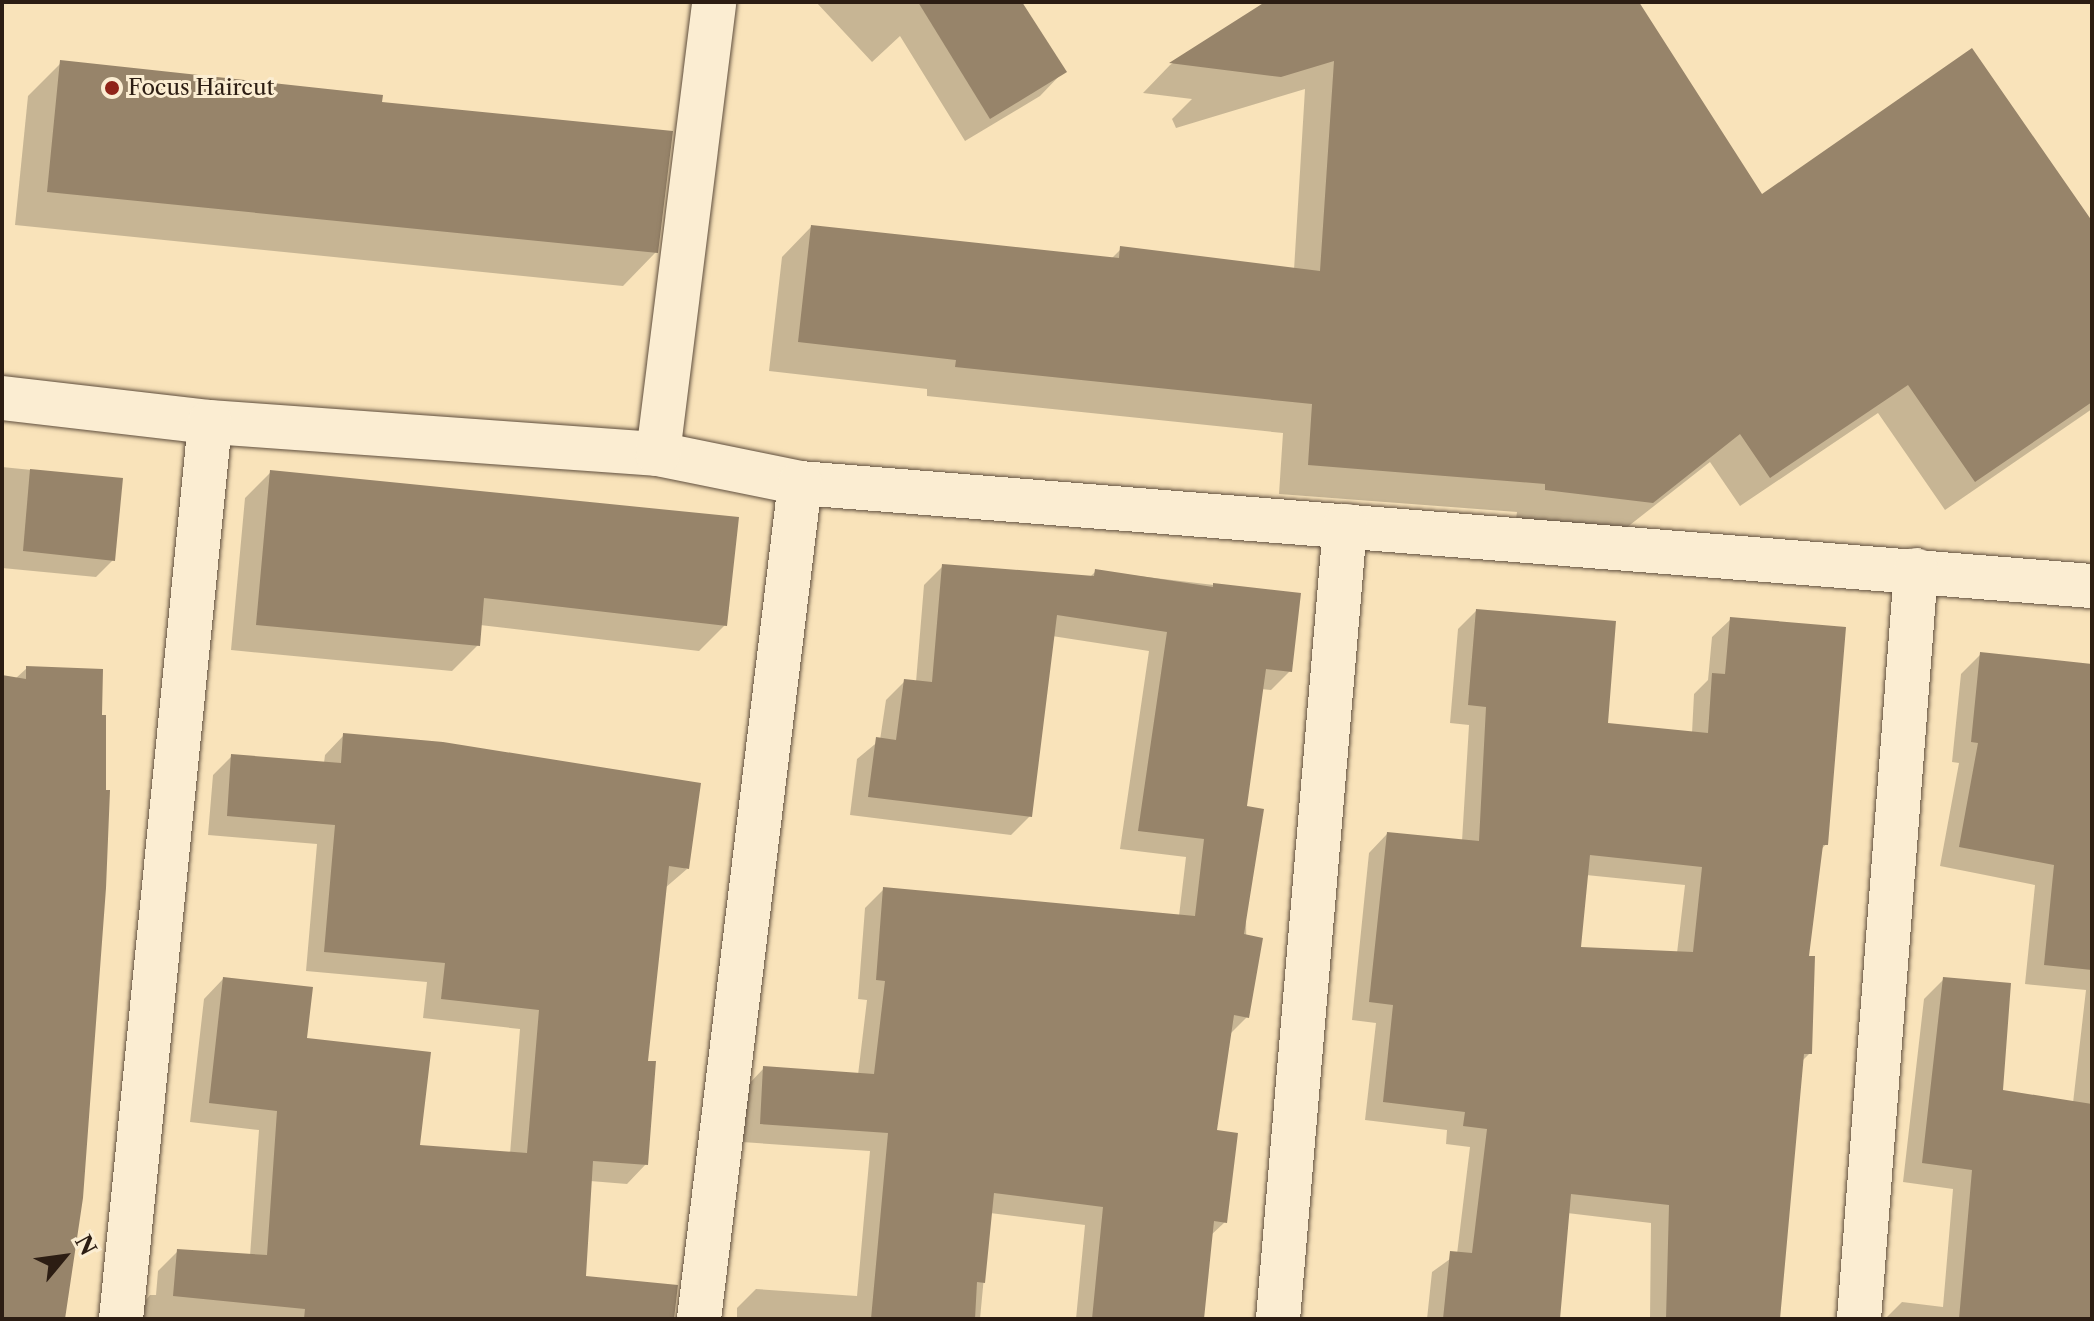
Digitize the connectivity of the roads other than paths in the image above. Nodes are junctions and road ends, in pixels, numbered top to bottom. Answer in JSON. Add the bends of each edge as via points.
{"nodes":[{"id":1,"x":714,"y":2,"type":"edge"},
{"id":2,"x":2,"y":398,"type":"edge"},
{"id":3,"x":210,"y":422,"type":"junction"},
{"id":4,"x":658,"y":454,"type":"junction"},
{"id":5,"x":800,"y":483,"type":"junction"},
{"id":6,"x":1345,"y":526,"type":"junction"},
{"id":7,"x":1916,"y":570,"type":"junction"},
{"id":8,"x":2092,"y":586,"type":"edge"},
{"id":9,"x":121,"y":1319,"type":"edge"},
{"id":10,"x":699,"y":1319,"type":"edge"},
{"id":11,"x":1278,"y":1319,"type":"edge"},
{"id":12,"x":1859,"y":1319,"type":"edge"}],
"edges":[{"from":1,"to":4,"type":"street"},
{"from":2,"to":3,"type":"street"},
{"from":3,"to":4,"type":"street"},
{"from":3,"to":9,"type":"street"},
{"from":4,"to":5,"type":"street"},
{"from":5,"to":6,"type":"street"},
{"from":5,"to":10,"type":"street"},
{"from":6,"to":7,"type":"street"},
{"from":6,"to":11,"type":"street"},
{"from":7,"to":8,"type":"street"},
{"from":7,"to":12,"type":"street"}]}
